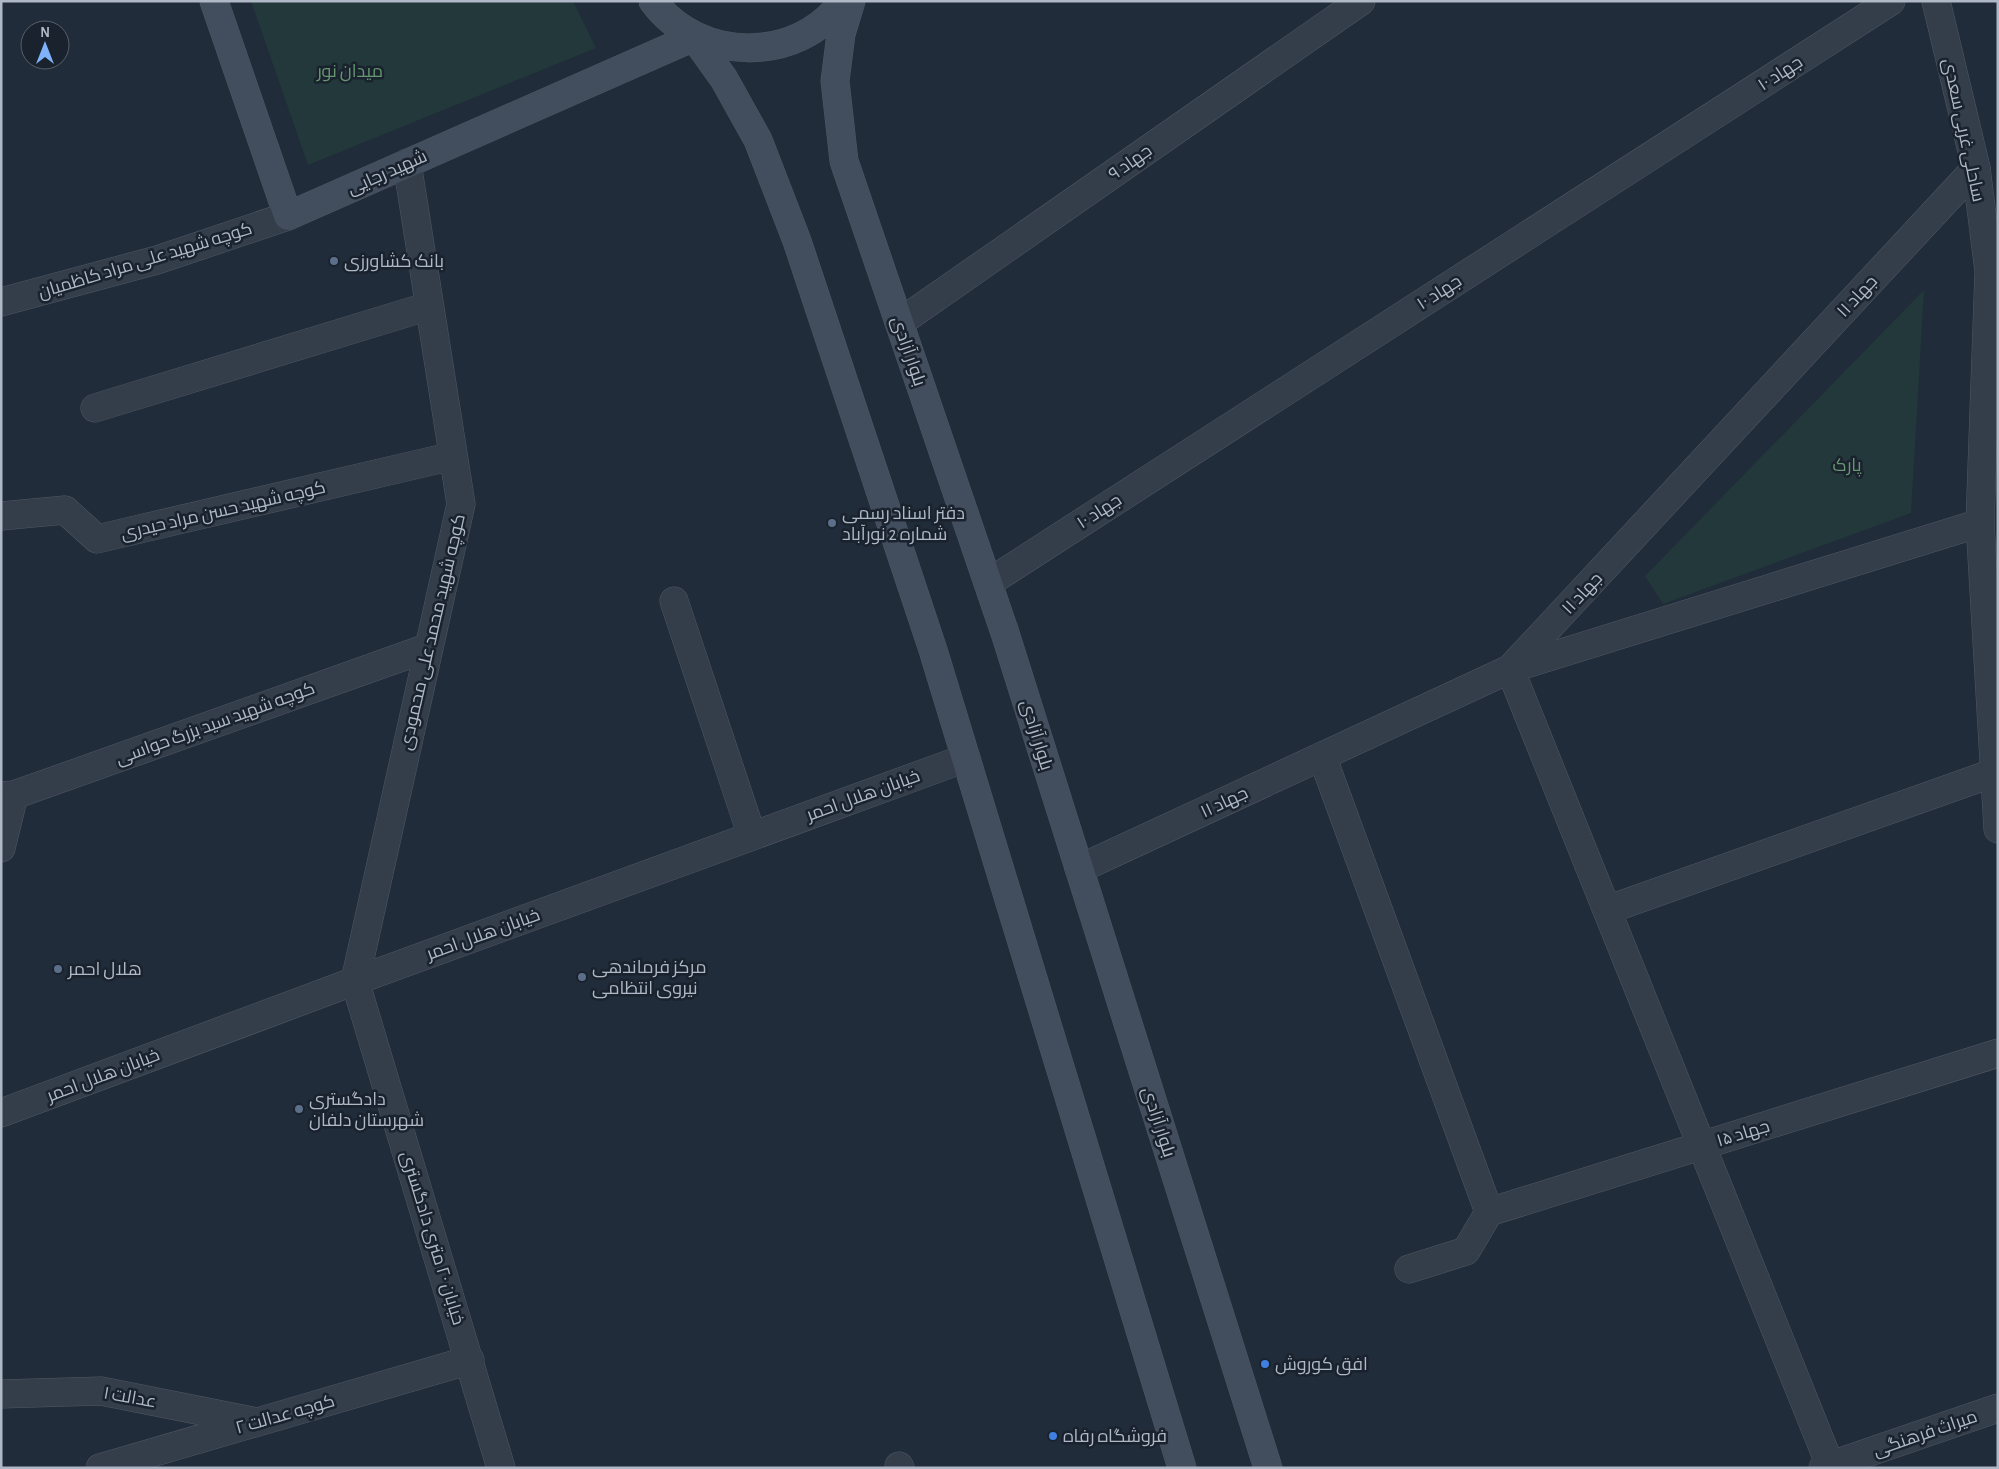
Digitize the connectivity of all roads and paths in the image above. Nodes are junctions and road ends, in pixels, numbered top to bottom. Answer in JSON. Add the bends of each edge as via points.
{"nodes":[{"id":1,"x":214,"y":1,"type":"edge"},
{"id":2,"x":653,"y":1,"type":"edge"},
{"id":3,"x":843,"y":1,"type":"edge"},
{"id":4,"x":851,"y":1,"type":"edge"},
{"id":5,"x":1361,"y":1,"type":"edge"},
{"id":6,"x":1891,"y":1,"type":"edge"},
{"id":7,"x":1936,"y":1,"type":"edge"},
{"id":8,"x":694,"y":37,"type":"junction"},
{"id":9,"x":407,"y":163,"type":"junction"},
{"id":10,"x":1976,"y":168,"type":"junction"},
{"id":11,"x":288,"y":216,"type":"junction"},
{"id":12,"x":1,"y":302,"type":"edge"},
{"id":13,"x":430,"y":306,"type":"junction"},
{"id":14,"x":899,"y":323,"type":"junction"},
{"id":15,"x":95,"y":408,"type":"dead end"},
{"id":16,"x":453,"y":456,"type":"junction"},
{"id":17,"x":1,"y":516,"type":"edge"},
{"id":18,"x":1980,"y":523,"type":"junction"},
{"id":19,"x":988,"y":583,"type":"junction"},
{"id":20,"x":674,"y":602,"type":"dead end"},
{"id":21,"x":427,"y":648,"type":"junction"},
{"id":22,"x":1510,"y":669,"type":"junction"},
{"id":23,"x":1322,"y":756,"type":"junction"},
{"id":24,"x":966,"y":758,"type":"junction"},
{"id":25,"x":1993,"y":773,"type":"junction"},
{"id":26,"x":7,"y":795,"type":"edge"},
{"id":27,"x":1998,"y":829,"type":"edge"},
{"id":28,"x":752,"y":836,"type":"junction"},
{"id":29,"x":1,"y":848,"type":"edge"},
{"id":30,"x":1079,"y":869,"type":"junction"},
{"id":31,"x":1607,"y":910,"type":"junction"},
{"id":32,"x":355,"y":980,"type":"junction"},
{"id":33,"x":1998,"y":1054,"type":"edge"},
{"id":34,"x":1,"y":1113,"type":"edge"},
{"id":35,"x":1701,"y":1146,"type":"junction"},
{"id":36,"x":1489,"y":1212,"type":"junction"},
{"id":37,"x":1408,"y":1269,"type":"dead end"},
{"id":38,"x":470,"y":1360,"type":"junction"},
{"id":39,"x":1,"y":1394,"type":"edge"},
{"id":40,"x":1998,"y":1408,"type":"edge"},
{"id":41,"x":257,"y":1422,"type":"junction"},
{"id":42,"x":1826,"y":1466,"type":"edge"},
{"id":43,"x":100,"y":1468,"type":"edge"},
{"id":44,"x":501,"y":1468,"type":"edge"},
{"id":45,"x":1182,"y":1468,"type":"edge"},
{"id":46,"x":1268,"y":1468,"type":"edge"}],
"edges":[{"from":1,"to":11,"type":"main road"},
{"from":2,"to":8,"type":"main road","via":[[664,15]]},
{"from":3,"to":8,"type":"main road","via":[[834,15],[803,36],[767,48],[730,48]]},
{"from":4,"to":14,"type":"main road","name":"بلوار آزادی","via":[[841,34],[835,82],[844,161]]},
{"from":5,"to":14,"type":"street","name":"جهاد ۹"},
{"from":6,"to":19,"type":"street","name":"جهاد ۱۰"},
{"from":7,"to":10,"type":"street","name":"ساحلی غربی سعدی"},
{"from":8,"to":9,"type":"main road","name":"شهید رجایی"},
{"from":8,"to":24,"type":"main road","via":[[724,79],[758,140],[793,232]]},
{"from":9,"to":11,"type":"main road","name":"شهید رجایی"},
{"from":9,"to":13,"type":"street","name":"کوچه شهید محمد علی محمودی"},
{"from":10,"to":18,"type":"street","name":"ساحلی غربی سعدی","via":[[1989,271]]},
{"from":10,"to":22,"type":"street","name":"جهاد ۱۱"},
{"from":11,"to":12,"type":"street","name":"کوچه شهید علی مراد کاظمیان","via":[[156,260]]},
{"from":13,"to":15,"type":"street"},
{"from":13,"to":16,"type":"street","name":"کوچه شهید محمد علی محمودی"},
{"from":14,"to":19,"type":"main road","name":"بلوار آزادی"},
{"from":16,"to":17,"type":"street","name":"کوچه شهید حسن مراد حیدری","via":[[97,539],[65,510]]},
{"from":16,"to":21,"type":"street","name":"کوچه شهید محمد علی محمودی","via":[[461,504]]},
{"from":18,"to":22,"type":"street"},
{"from":18,"to":25,"type":"street","name":"ساحلی غربی سعدی"},
{"from":19,"to":30,"type":"main road","name":"بلوار آزادی"},
{"from":20,"to":28,"type":"street"},
{"from":21,"to":26,"type":"street","name":"کوچه شهید سید بزرگ حواسی"},
{"from":21,"to":32,"type":"street","name":"کوچه شهید محمد علی محمودی"},
{"from":22,"to":23,"type":"street","name":"جهاد ۱۱"},
{"from":22,"to":31,"type":"street"},
{"from":23,"to":30,"type":"street","name":"جهاد ۱۱"},
{"from":23,"to":36,"type":"street"},
{"from":24,"to":28,"type":"street","name":"خیابان هلال احمر"},
{"from":24,"to":45,"type":"main road"},
{"from":25,"to":27,"type":"street","name":"ساحلی غربی سعدی"},
{"from":25,"to":31,"type":"street"},
{"from":26,"to":29,"type":"street"},
{"from":28,"to":32,"type":"street","name":"خیابان هلال احمر"},
{"from":30,"to":46,"type":"main road","name":"بلوار آزادی"},
{"from":31,"to":35,"type":"street"},
{"from":32,"to":34,"type":"street","name":"خیابان هلال احمر"},
{"from":32,"to":38,"type":"street","name":"خیابان ۲۰ متری دادگستری"},
{"from":33,"to":35,"type":"street","name":"جهاد ۱۵"},
{"from":35,"to":36,"type":"street","name":"جهاد ۱۵"},
{"from":35,"to":42,"type":"street"},
{"from":36,"to":37,"type":"street","via":[[1466,1251]]},
{"from":38,"to":41,"type":"street","name":"کوچه عدالت ۲"},
{"from":38,"to":44,"type":"street","name":"خیابان ۲۰ متری دادگستری"},
{"from":39,"to":41,"type":"street","name":"عدالت ۱","via":[[101,1391]]},
{"from":40,"to":42,"type":"street","name":"میراث فرهنگی"},
{"from":41,"to":43,"type":"street","name":"کوچه عدالت ۲"}]}
